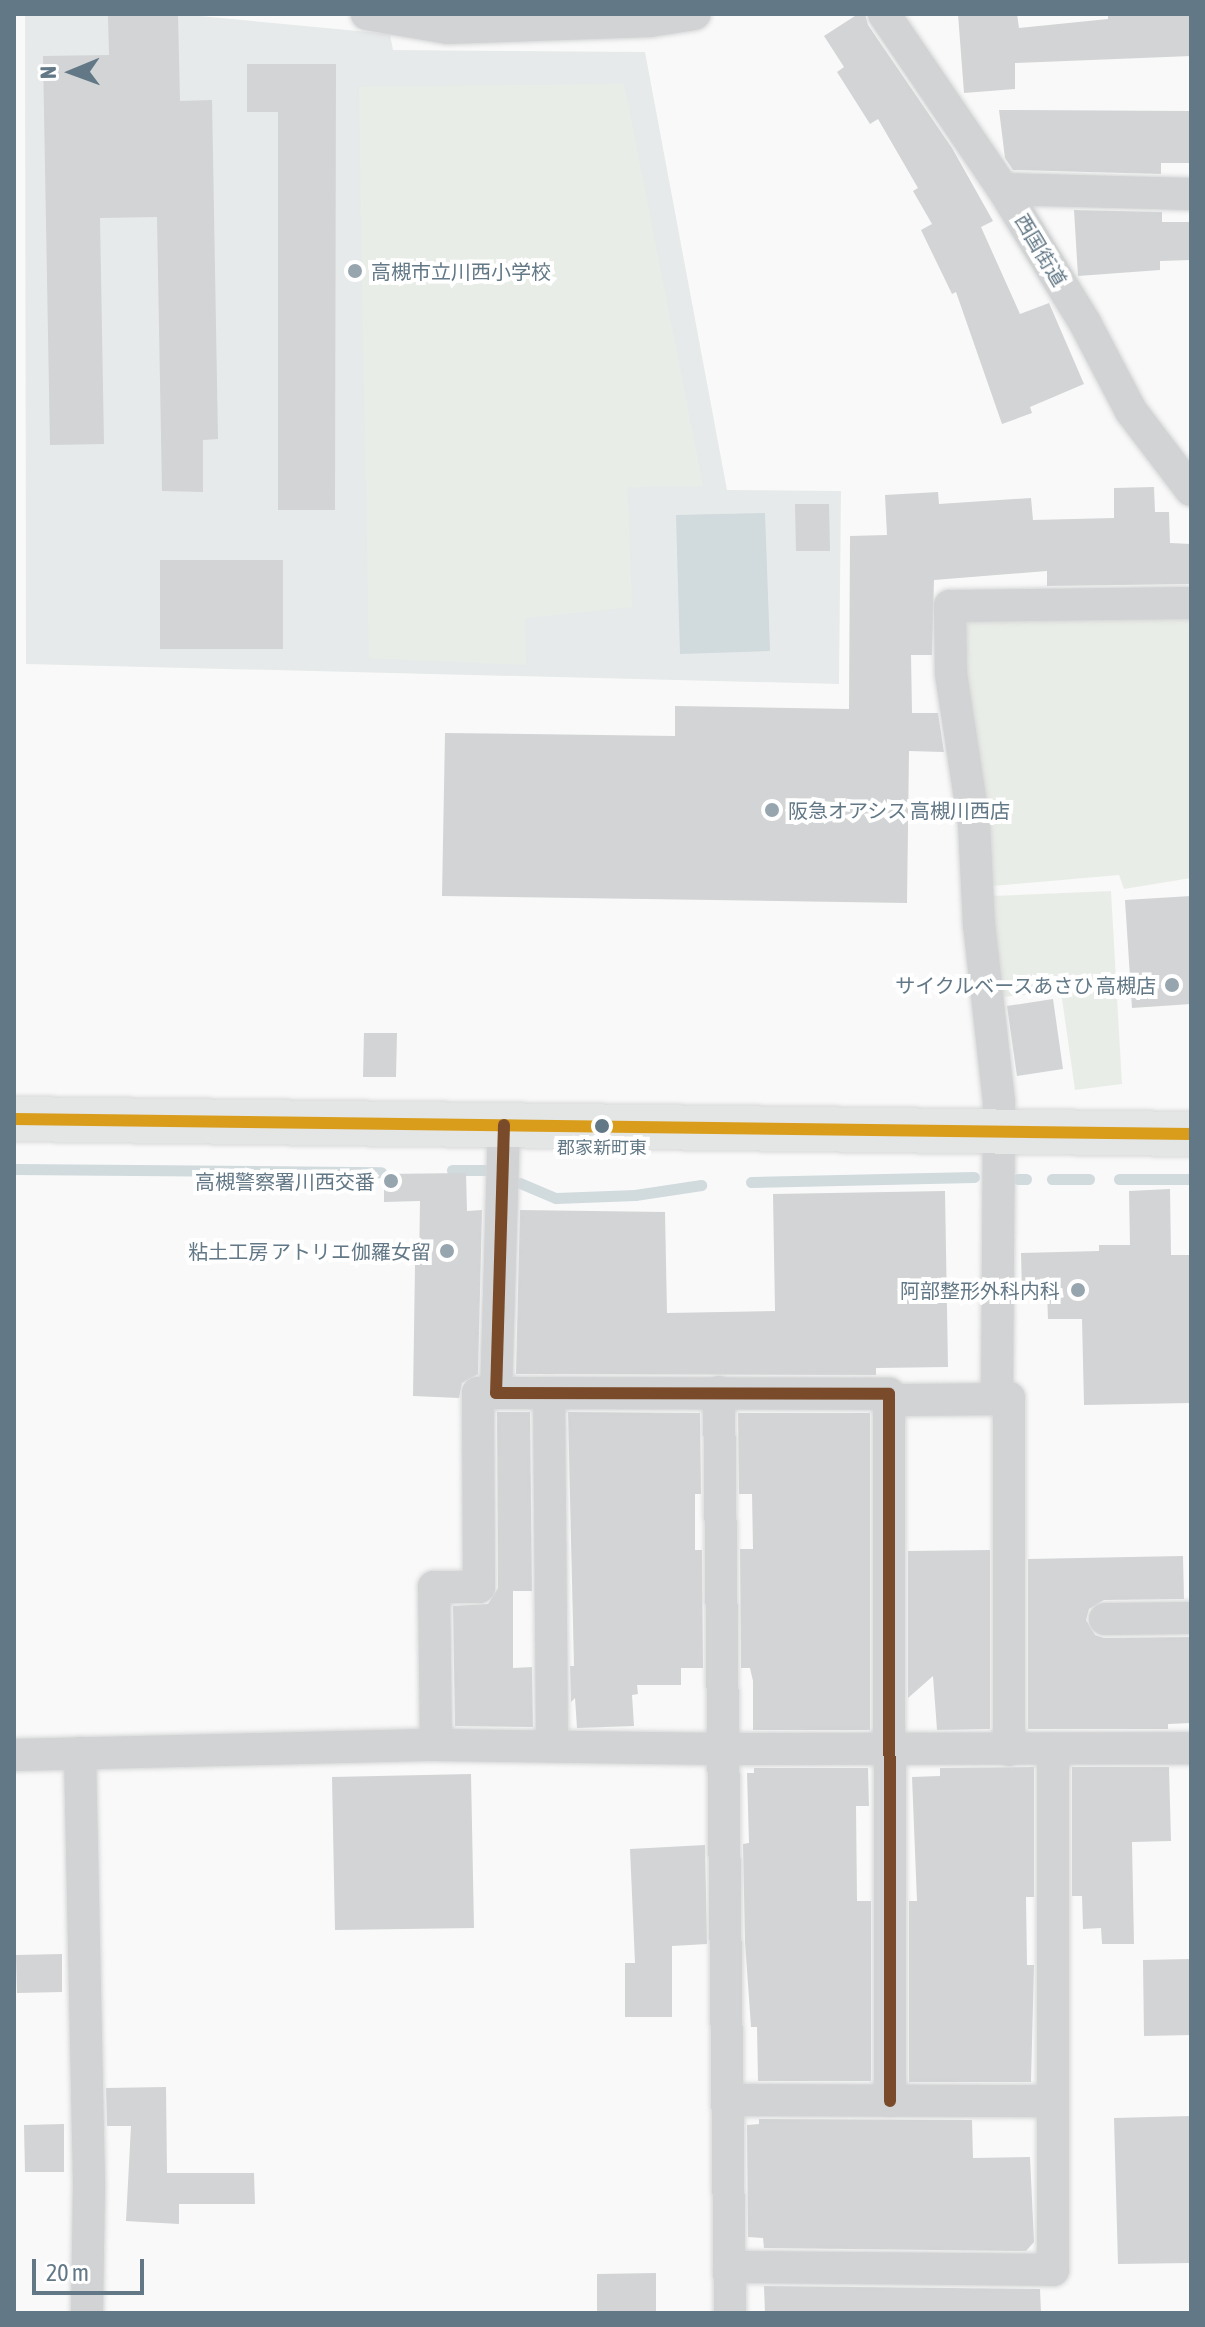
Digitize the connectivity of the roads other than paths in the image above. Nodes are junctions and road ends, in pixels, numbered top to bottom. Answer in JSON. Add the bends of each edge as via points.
{"nodes":[{"id":1,"x":367,"y":14,"type":"edge"},
{"id":2,"x":694,"y":14,"type":"edge"},
{"id":3,"x":884,"y":14,"type":"edge"},
{"id":4,"x":1003,"y":189,"type":"junction"},
{"id":5,"x":1191,"y":194,"type":"edge"},
{"id":6,"x":1191,"y":490,"type":"edge"},
{"id":7,"x":1191,"y":603,"type":"edge"},
{"id":8,"x":14,"y":1119,"type":"edge"},
{"id":9,"x":504,"y":1125,"type":"junction"},
{"id":10,"x":999,"y":1131,"type":"junction"},
{"id":11,"x":1191,"y":1134,"type":"edge"},
{"id":12,"x":719,"y":1392,"type":"junction"},
{"id":13,"x":496,"y":1393,"type":"junction"},
{"id":14,"x":549,"y":1393,"type":"junction"},
{"id":15,"x":997,"y":1399,"type":"junction"},
{"id":16,"x":889,"y":1400,"type":"junction"},
{"id":17,"x":1191,"y":1618,"type":"edge"},
{"id":18,"x":1105,"y":1619,"type":"dead end"},
{"id":19,"x":552,"y":1744,"type":"junction"},
{"id":20,"x":436,"y":1745,"type":"junction"},
{"id":21,"x":1191,"y":1748,"type":"edge"},
{"id":22,"x":722,"y":1749,"type":"junction"},
{"id":23,"x":890,"y":1750,"type":"junction"},
{"id":24,"x":1009,"y":1750,"type":"junction"},
{"id":25,"x":1053,"y":1751,"type":"junction"},
{"id":26,"x":80,"y":1753,"type":"junction"},
{"id":27,"x":14,"y":1755,"type":"edge"},
{"id":28,"x":729,"y":2100,"type":"junction"},
{"id":29,"x":890,"y":2101,"type":"junction"},
{"id":30,"x":1051,"y":2101,"type":"junction"},
{"id":31,"x":729,"y":2267,"type":"junction"},
{"id":32,"x":87,"y":2313,"type":"edge"},
{"id":33,"x":730,"y":2313,"type":"edge"}],
"edges":[{"from":1,"to":2,"type":"street","via":[[448,28],[650,21]]},
{"from":3,"to":4,"type":"street","name":"西国街道"},
{"from":4,"to":5,"type":"street"},
{"from":4,"to":6,"type":"street","name":"西国街道","via":[[1085,323],[1131,411]]},
{"from":7,"to":10,"type":"street","via":[[950,606],[951,673],[974,824]]},
{"from":8,"to":9,"type":"main road"},
{"from":9,"to":10,"type":"main road"},
{"from":9,"to":13,"type":"street"},
{"from":10,"to":11,"type":"main road"},
{"from":10,"to":15,"type":"street"},
{"from":12,"to":14,"type":"street"},
{"from":12,"to":16,"type":"street","via":[[889,1394]]},
{"from":12,"to":22,"type":"street"},
{"from":13,"to":14,"type":"street"},
{"from":13,"to":20,"type":"street","via":[[478,1393],[479,1587],[434,1587]]},
{"from":14,"to":19,"type":"street"},
{"from":15,"to":16,"type":"street"},
{"from":15,"to":24,"type":"street","via":[[1009,1398]]},
{"from":16,"to":23,"type":"street"},
{"from":17,"to":18,"type":"street"},
{"from":19,"to":20,"type":"street"},
{"from":19,"to":22,"type":"street"},
{"from":20,"to":26,"type":"street"},
{"from":21,"to":25,"type":"street"},
{"from":22,"to":23,"type":"street"},
{"from":22,"to":28,"type":"street"},
{"from":23,"to":24,"type":"street"},
{"from":23,"to":29,"type":"street"},
{"from":24,"to":25,"type":"street"},
{"from":25,"to":30,"type":"street"},
{"from":26,"to":27,"type":"street"},
{"from":26,"to":32,"type":"street"},
{"from":28,"to":29,"type":"street"},
{"from":28,"to":31,"type":"street"},
{"from":29,"to":30,"type":"street"},
{"from":30,"to":31,"type":"street","via":[[1053,2270]]},
{"from":31,"to":33,"type":"street"}]}
